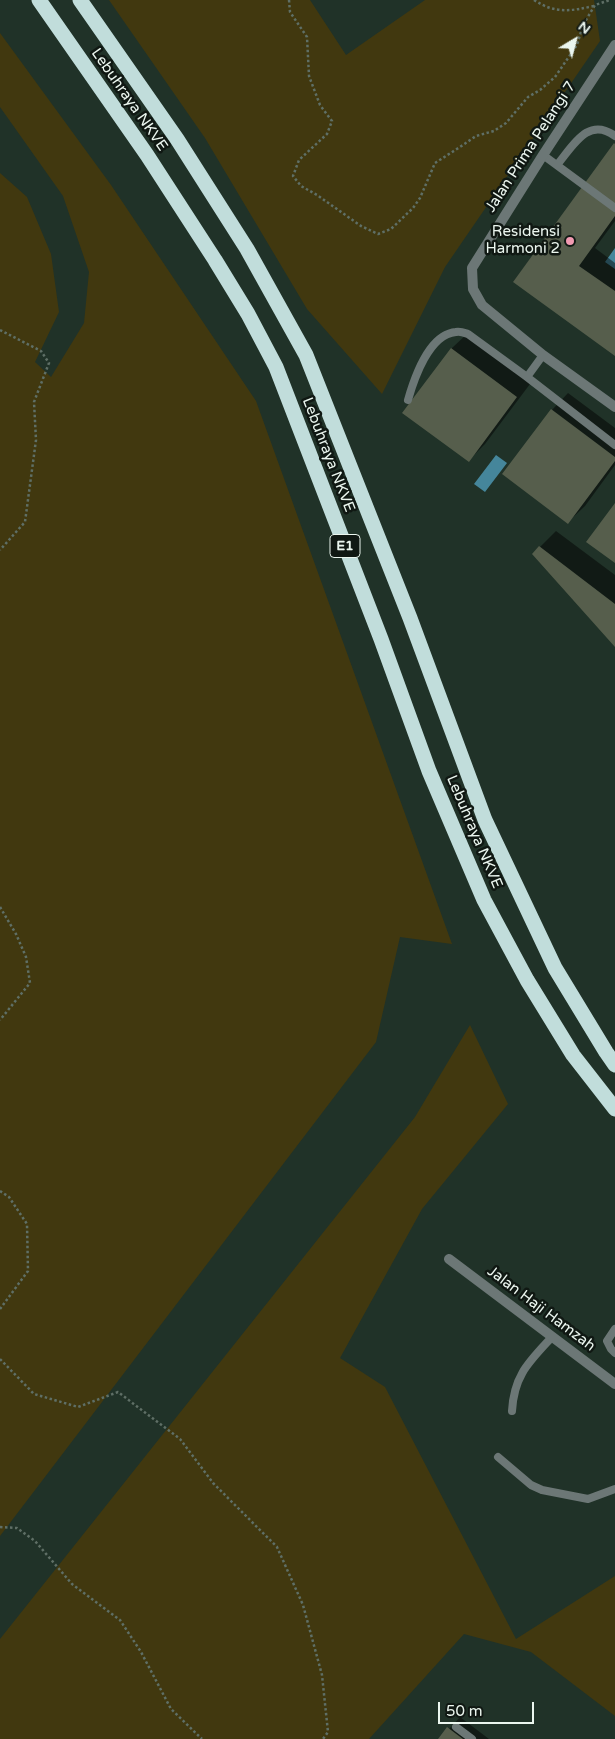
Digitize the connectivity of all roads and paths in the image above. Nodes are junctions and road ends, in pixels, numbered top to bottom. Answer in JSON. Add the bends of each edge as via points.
{"nodes":[{"id":1,"x":39,"y":0,"type":"edge"},
{"id":2,"x":80,"y":0,"type":"edge"},
{"id":3,"x":289,"y":0,"type":"edge"},
{"id":4,"x":534,"y":0,"type":"edge"},
{"id":5,"x":610,"y":0,"type":"edge"},
{"id":6,"x":595,"y":5,"type":"junction"},
{"id":7,"x":615,"y":45,"type":"edge"},
{"id":8,"x":615,"y":136,"type":"edge"},
{"id":9,"x":543,"y":155,"type":"junction"},
{"id":10,"x":557,"y":165,"type":"junction"},
{"id":11,"x":615,"y":208,"type":"edge"},
{"id":12,"x":0,"y":330,"type":"edge"},
{"id":13,"x":543,"y":355,"type":"junction"},
{"id":14,"x":527,"y":377,"type":"junction"},
{"id":15,"x":408,"y":400,"type":"dead end"},
{"id":16,"x":615,"y":407,"type":"edge"},
{"id":17,"x":615,"y":444,"type":"edge"},
{"id":18,"x":0,"y":550,"type":"edge"},
{"id":19,"x":0,"y":907,"type":"edge"},
{"id":20,"x":0,"y":1020,"type":"edge"},
{"id":21,"x":615,"y":1065,"type":"edge"},
{"id":22,"x":615,"y":1109,"type":"edge"},
{"id":23,"x":0,"y":1192,"type":"edge"},
{"id":24,"x":449,"y":1259,"type":"dead end"},
{"id":25,"x":0,"y":1309,"type":"edge"},
{"id":26,"x":615,"y":1329,"type":"edge"},
{"id":27,"x":552,"y":1337,"type":"junction"},
{"id":28,"x":615,"y":1352,"type":"edge"},
{"id":29,"x":0,"y":1358,"type":"edge"},
{"id":30,"x":615,"y":1384,"type":"edge"},
{"id":31,"x":512,"y":1411,"type":"dead end"},
{"id":32,"x":498,"y":1457,"type":"dead end"},
{"id":33,"x":615,"y":1489,"type":"edge"},
{"id":34,"x":0,"y":1527,"type":"edge"},
{"id":35,"x":456,"y":1727,"type":"dead end"},
{"id":36,"x":202,"y":1739,"type":"edge"},
{"id":37,"x":323,"y":1739,"type":"edge"},
{"id":38,"x":472,"y":1739,"type":"edge"}],
"edges":[{"from":1,"to":22,"type":"highway","name":"Lebuhraya NKVE","number":"E1","via":[[147,155],[215,260],[276,367],[429,770],[484,900],[526,980],[573,1055]]},
{"from":2,"to":21,"type":"highway","name":"Lebuhraya NKVE","number":"E1","via":[[177,139],[238,234],[306,355],[410,618],[485,820],[555,968]]},
{"from":3,"to":6,"type":"path","via":[[290,12],[307,37],[309,76],[320,105],[332,120],[327,134],[299,160],[293,176],[301,186],[378,234],[391,229],[413,208],[435,163],[476,136],[494,131],[506,123],[528,97],[555,76],[577,45]]},
{"from":4,"to":6,"type":"path","via":[[544,7],[570,11]]},
{"from":5,"to":6,"type":"path"},
{"from":7,"to":9,"type":"street","name":"Jalan Prima Pelangi 7"},
{"from":8,"to":10,"type":"lane","via":[[596,129],[589,130]]},
{"from":9,"to":10,"type":"lane"},
{"from":9,"to":13,"type":"street","name":"Jalan Prima Pelangi 7","via":[[472,268],[473,289],[482,304]]},
{"from":10,"to":11,"type":"lane"},
{"from":12,"to":18,"type":"path","via":[[41,351],[49,363],[34,402],[36,440],[25,522]]},
{"from":13,"to":14,"type":"lane"},
{"from":13,"to":16,"type":"street","name":"Jalan Prima Pelangi 7"},
{"from":14,"to":15,"type":"lane","via":[[468,334],[457,331],[433,346],[415,376]]},
{"from":14,"to":17,"type":"lane"},
{"from":19,"to":20,"type":"path","via":[[26,958],[30,984]]},
{"from":23,"to":25,"type":"path","via":[[8,1197],[27,1224],[28,1271]]},
{"from":24,"to":27,"type":"street","name":"Jalan Haji Hamzah"},
{"from":26,"to":28,"type":"lane","via":[[607,1341]]},
{"from":27,"to":30,"type":"street","name":"Jalan Haji Hamzah"},
{"from":27,"to":31,"type":"lane","via":[[519,1376],[512,1397]]},
{"from":29,"to":37,"type":"path","via":[[34,1394],[60,1402],[78,1407],[118,1392],[180,1439],[213,1483],[277,1547],[303,1606],[322,1675],[328,1732]]},
{"from":32,"to":33,"type":"lane","via":[[531,1485],[542,1490],[588,1499]]},
{"from":34,"to":36,"type":"path","via":[[17,1528],[35,1541],[72,1584],[120,1620],[171,1708]]},
{"from":35,"to":38,"type":"lane"}]}
